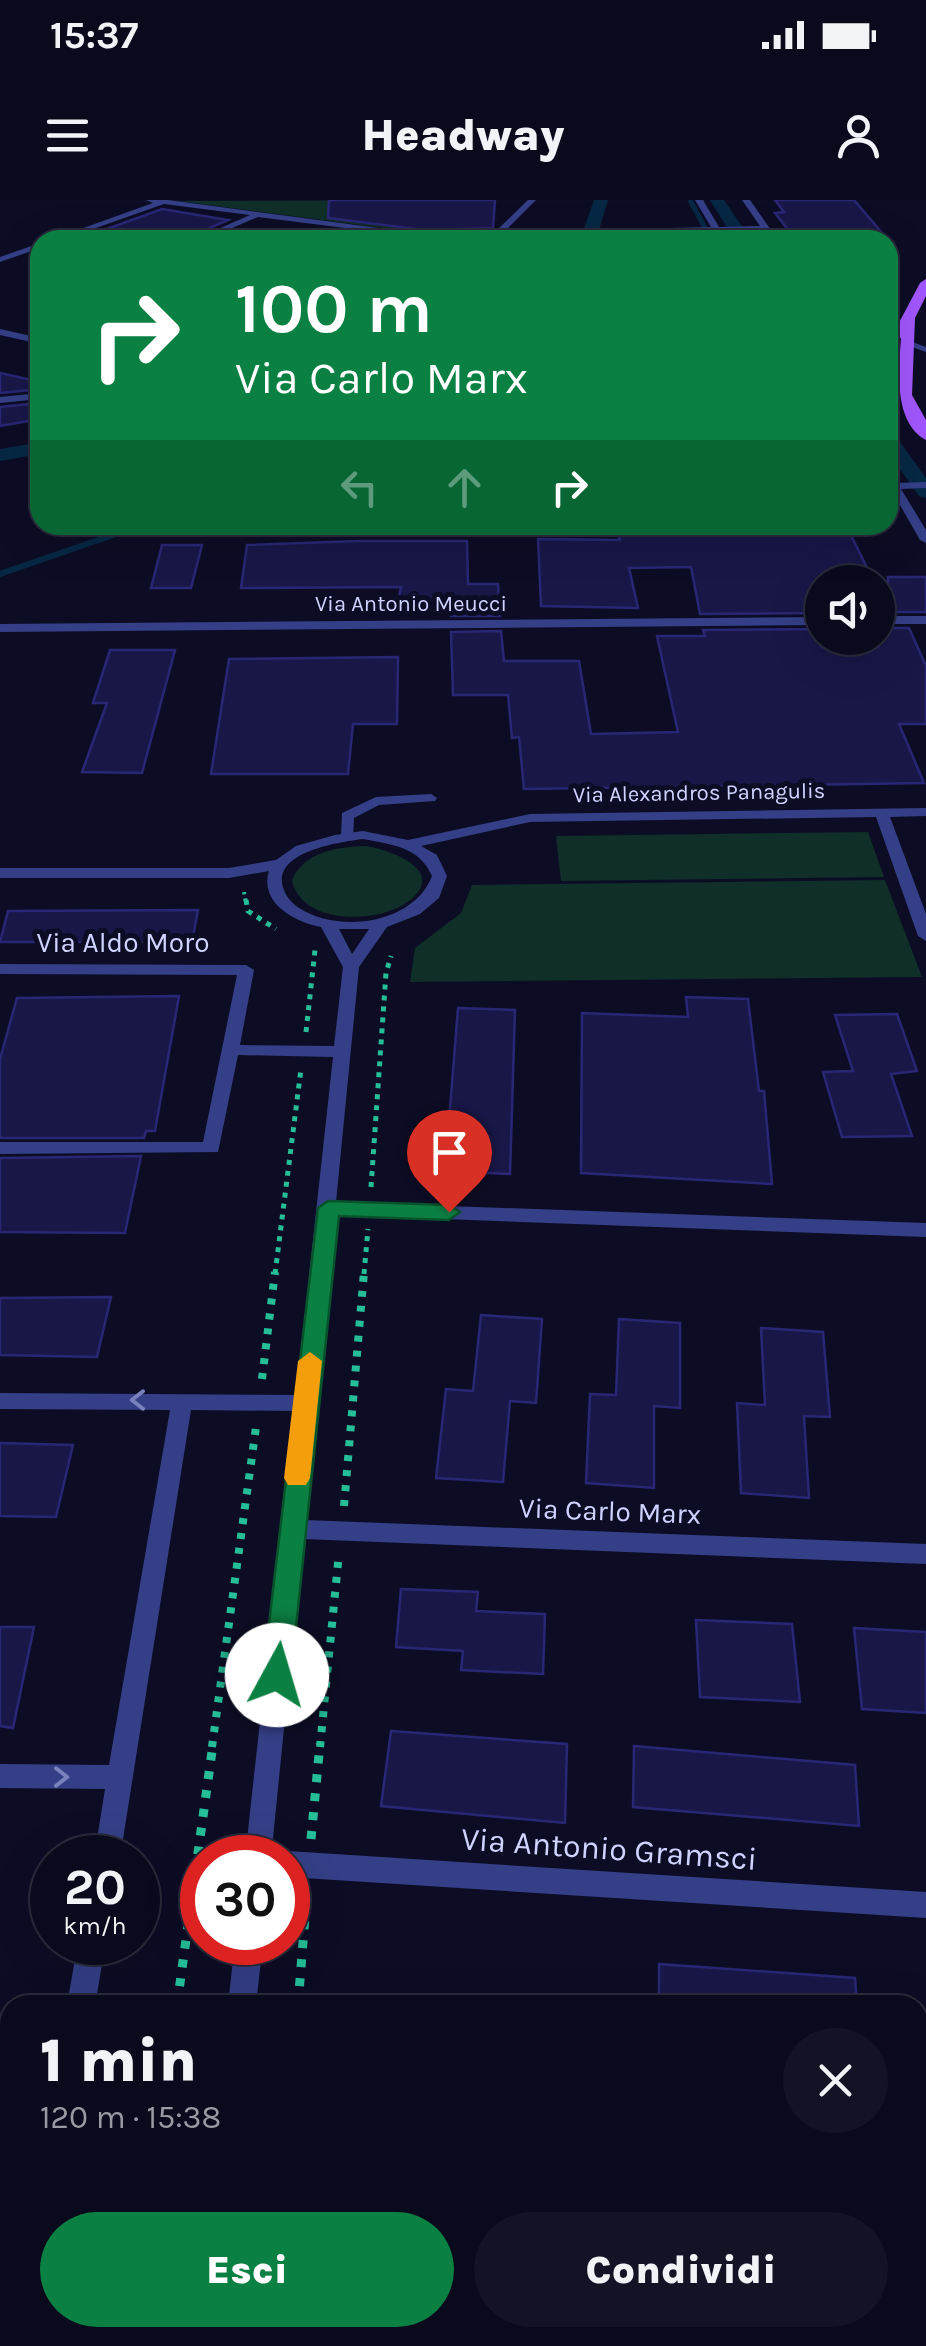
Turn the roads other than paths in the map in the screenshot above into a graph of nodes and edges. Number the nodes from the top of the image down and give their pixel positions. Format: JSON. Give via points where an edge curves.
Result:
{"nodes":[{"id":1,"x":132,"y":200,"type":"edge"},
{"id":2,"x":532,"y":200,"type":"edge"},
{"id":3,"x":699,"y":200,"type":"edge"},
{"id":4,"x":746,"y":200,"type":"edge"},
{"id":5,"x":164,"y":201,"type":"edge"},
{"id":6,"x":150,"y":202,"type":"edge"},
{"id":7,"x":256,"y":216,"type":"junction"},
{"id":8,"x":766,"y":228,"type":"joint"},
{"id":9,"x":366,"y":229,"type":"joint"},
{"id":10,"x":722,"y":229,"type":"junction"},
{"id":11,"x":79,"y":230,"type":"edge"},
{"id":12,"x":222,"y":230,"type":"edge"},
{"id":13,"x":374,"y":230,"type":"edge"},
{"id":14,"x":501,"y":230,"type":"edge"},
{"id":15,"x":707,"y":230,"type":"edge"},
{"id":16,"x":30,"y":249,"type":"edge"},
{"id":17,"x":0,"y":260,"type":"edge"},
{"id":18,"x":926,"y":283,"type":"edge"},
{"id":19,"x":0,"y":332,"type":"edge"},
{"id":20,"x":30,"y":338,"type":"edge"},
{"id":21,"x":898,"y":339,"type":"edge"},
{"id":22,"x":926,"y":350,"type":"edge"},
{"id":23,"x":898,"y":367,"type":"edge"},
{"id":24,"x":904,"y":371,"type":"junction"},
{"id":25,"x":30,"y":397,"type":"edge"},
{"id":26,"x":0,"y":400,"type":"edge"},
{"id":27,"x":898,"y":421,"type":"dead end"},
{"id":28,"x":926,"y":433,"type":"edge"},
{"id":29,"x":926,"y":456,"type":"edge"},
{"id":30,"x":926,"y":485,"type":"edge"},
{"id":31,"x":898,"y":486,"type":"edge"},
{"id":32,"x":898,"y":493,"type":"edge"},
{"id":33,"x":926,"y":540,"type":"edge"},
{"id":34,"x":895,"y":620,"type":"edge"},
{"id":35,"x":926,"y":620,"type":"edge"},
{"id":36,"x":805,"y":621,"type":"edge"},
{"id":37,"x":0,"y":628,"type":"edge"},
{"id":38,"x":431,"y":798,"type":"dead end"},
{"id":39,"x":881,"y":812,"type":"junction"},
{"id":40,"x":926,"y":812,"type":"edge"},
{"id":41,"x":475,"y":833,"type":"junction"},
{"id":42,"x":348,"y":836,"type":"junction"},
{"id":43,"x":409,"y":844,"type":"junction"},
{"id":44,"x":281,"y":864,"type":"junction"},
{"id":45,"x":438,"y":866,"type":"junction"},
{"id":46,"x":0,"y":873,"type":"edge"},
{"id":47,"x":229,"y":874,"type":"junction"},
{"id":48,"x":276,"y":892,"type":"junction"},
{"id":49,"x":328,"y":924,"type":"junction"},
{"id":50,"x":382,"y":924,"type":"junction"},
{"id":51,"x":926,"y":936,"type":"edge"},
{"id":52,"x":351,"y":967,"type":"junction"},
{"id":53,"x":0,"y":970,"type":"edge"},
{"id":54,"x":232,"y":1050,"type":"junction"},
{"id":55,"x":343,"y":1052,"type":"junction"},
{"id":56,"x":0,"y":1148,"type":"edge"},
{"id":57,"x":328,"y":1208,"type":"junction"},
{"id":58,"x":926,"y":1230,"type":"edge"},
{"id":59,"x":182,"y":1400,"type":"junction"},
{"id":60,"x":0,"y":1401,"type":"edge"},
{"id":61,"x":305,"y":1403,"type":"junction"},
{"id":62,"x":292,"y":1528,"type":"junction"},
{"id":63,"x":926,"y":1554,"type":"edge"},
{"id":64,"x":0,"y":1776,"type":"edge"},
{"id":65,"x":121,"y":1777,"type":"junction"},
{"id":66,"x":111,"y":1835,"type":"edge"},
{"id":67,"x":260,"y":1835,"type":"edge"},
{"id":68,"x":310,"y":1865,"type":"edge"},
{"id":69,"x":926,"y":1905,"type":"edge"},
{"id":70,"x":88,"y":1965,"type":"edge"},
{"id":71,"x":246,"y":1965,"type":"edge"},
{"id":72,"x":84,"y":1995,"type":"edge"},
{"id":73,"x":243,"y":1995,"type":"edge"}],
"edges":[{"from":1,"to":6,"type":"street"},
{"from":2,"to":14,"type":"street"},
{"from":3,"to":10,"type":"street"},
{"from":4,"to":8,"type":"street"},
{"from":5,"to":6,"type":"street"},
{"from":5,"to":7,"type":"street"},
{"from":6,"to":11,"type":"street"},
{"from":7,"to":9,"type":"street"},
{"from":7,"to":12,"type":"street"},
{"from":8,"to":10,"type":"street"},
{"from":9,"to":13,"type":"street"},
{"from":10,"to":15,"type":"street"},
{"from":16,"to":17,"type":"street"},
{"from":18,"to":21,"type":"main road"},
{"from":19,"to":20,"type":"street"},
{"from":21,"to":22,"type":"lane"},
{"from":21,"to":24,"type":"main road"},
{"from":23,"to":24,"type":"street"},
{"from":24,"to":28,"type":"main road","via":[[904,395]]},
{"from":25,"to":26,"type":"street"},
{"from":27,"to":29,"type":"main road"},
{"from":30,"to":31,"type":"street"},
{"from":32,"to":33,"type":"street"},
{"from":34,"to":35,"type":"street"},
{"from":36,"to":37,"type":"street","name":"Via Antonio Meucci"},
{"from":38,"to":42,"type":"lane","via":[[376,800],[347,816]]},
{"from":39,"to":40,"type":"street","name":"Via Alexandros Panagulis"},
{"from":39,"to":41,"type":"street","name":"Via Alexandros Panagulis","via":[[530,818]]},
{"from":39,"to":51,"type":"street"},
{"from":41,"to":43,"type":"street","name":"Via Alexandros Panagulis"},
{"from":41,"to":45,"type":"street","name":"Via Alexandros Panagulis"},
{"from":42,"to":43,"type":"street"},
{"from":42,"to":44,"type":"street","via":[[314,843]]},
{"from":43,"to":45,"type":"street"},
{"from":44,"to":47,"type":"street"},
{"from":44,"to":48,"type":"street"},
{"from":45,"to":50,"type":"street","via":[[437,894],[424,907]]},
{"from":46,"to":47,"type":"street"},
{"from":47,"to":48,"type":"street"},
{"from":48,"to":49,"type":"street","via":[[286,906]]},
{"from":49,"to":50,"type":"street"},
{"from":49,"to":52,"type":"street"},
{"from":50,"to":52,"type":"street"},
{"from":52,"to":55,"type":"street"},
{"from":53,"to":54,"type":"street","name":"Via Aldo Moro","via":[[246,970]]},
{"from":54,"to":55,"type":"street"},
{"from":54,"to":56,"type":"street","via":[[211,1148]]},
{"from":55,"to":57,"type":"street"},
{"from":57,"to":58,"type":"street"},
{"from":57,"to":61,"type":"street"},
{"from":59,"to":60,"type":"street","one_way":true},
{"from":59,"to":61,"type":"street"},
{"from":59,"to":65,"type":"street"},
{"from":61,"to":62,"type":"street"},
{"from":62,"to":63,"type":"street","name":"Via Carlo Marx"},
{"from":62,"to":67,"type":"street"},
{"from":64,"to":65,"type":"street","one_way":true},
{"from":65,"to":66,"type":"street"},
{"from":68,"to":69,"type":"street","name":"Via Antonio Gramsci"},
{"from":70,"to":72,"type":"street"},
{"from":71,"to":73,"type":"street"}]}
